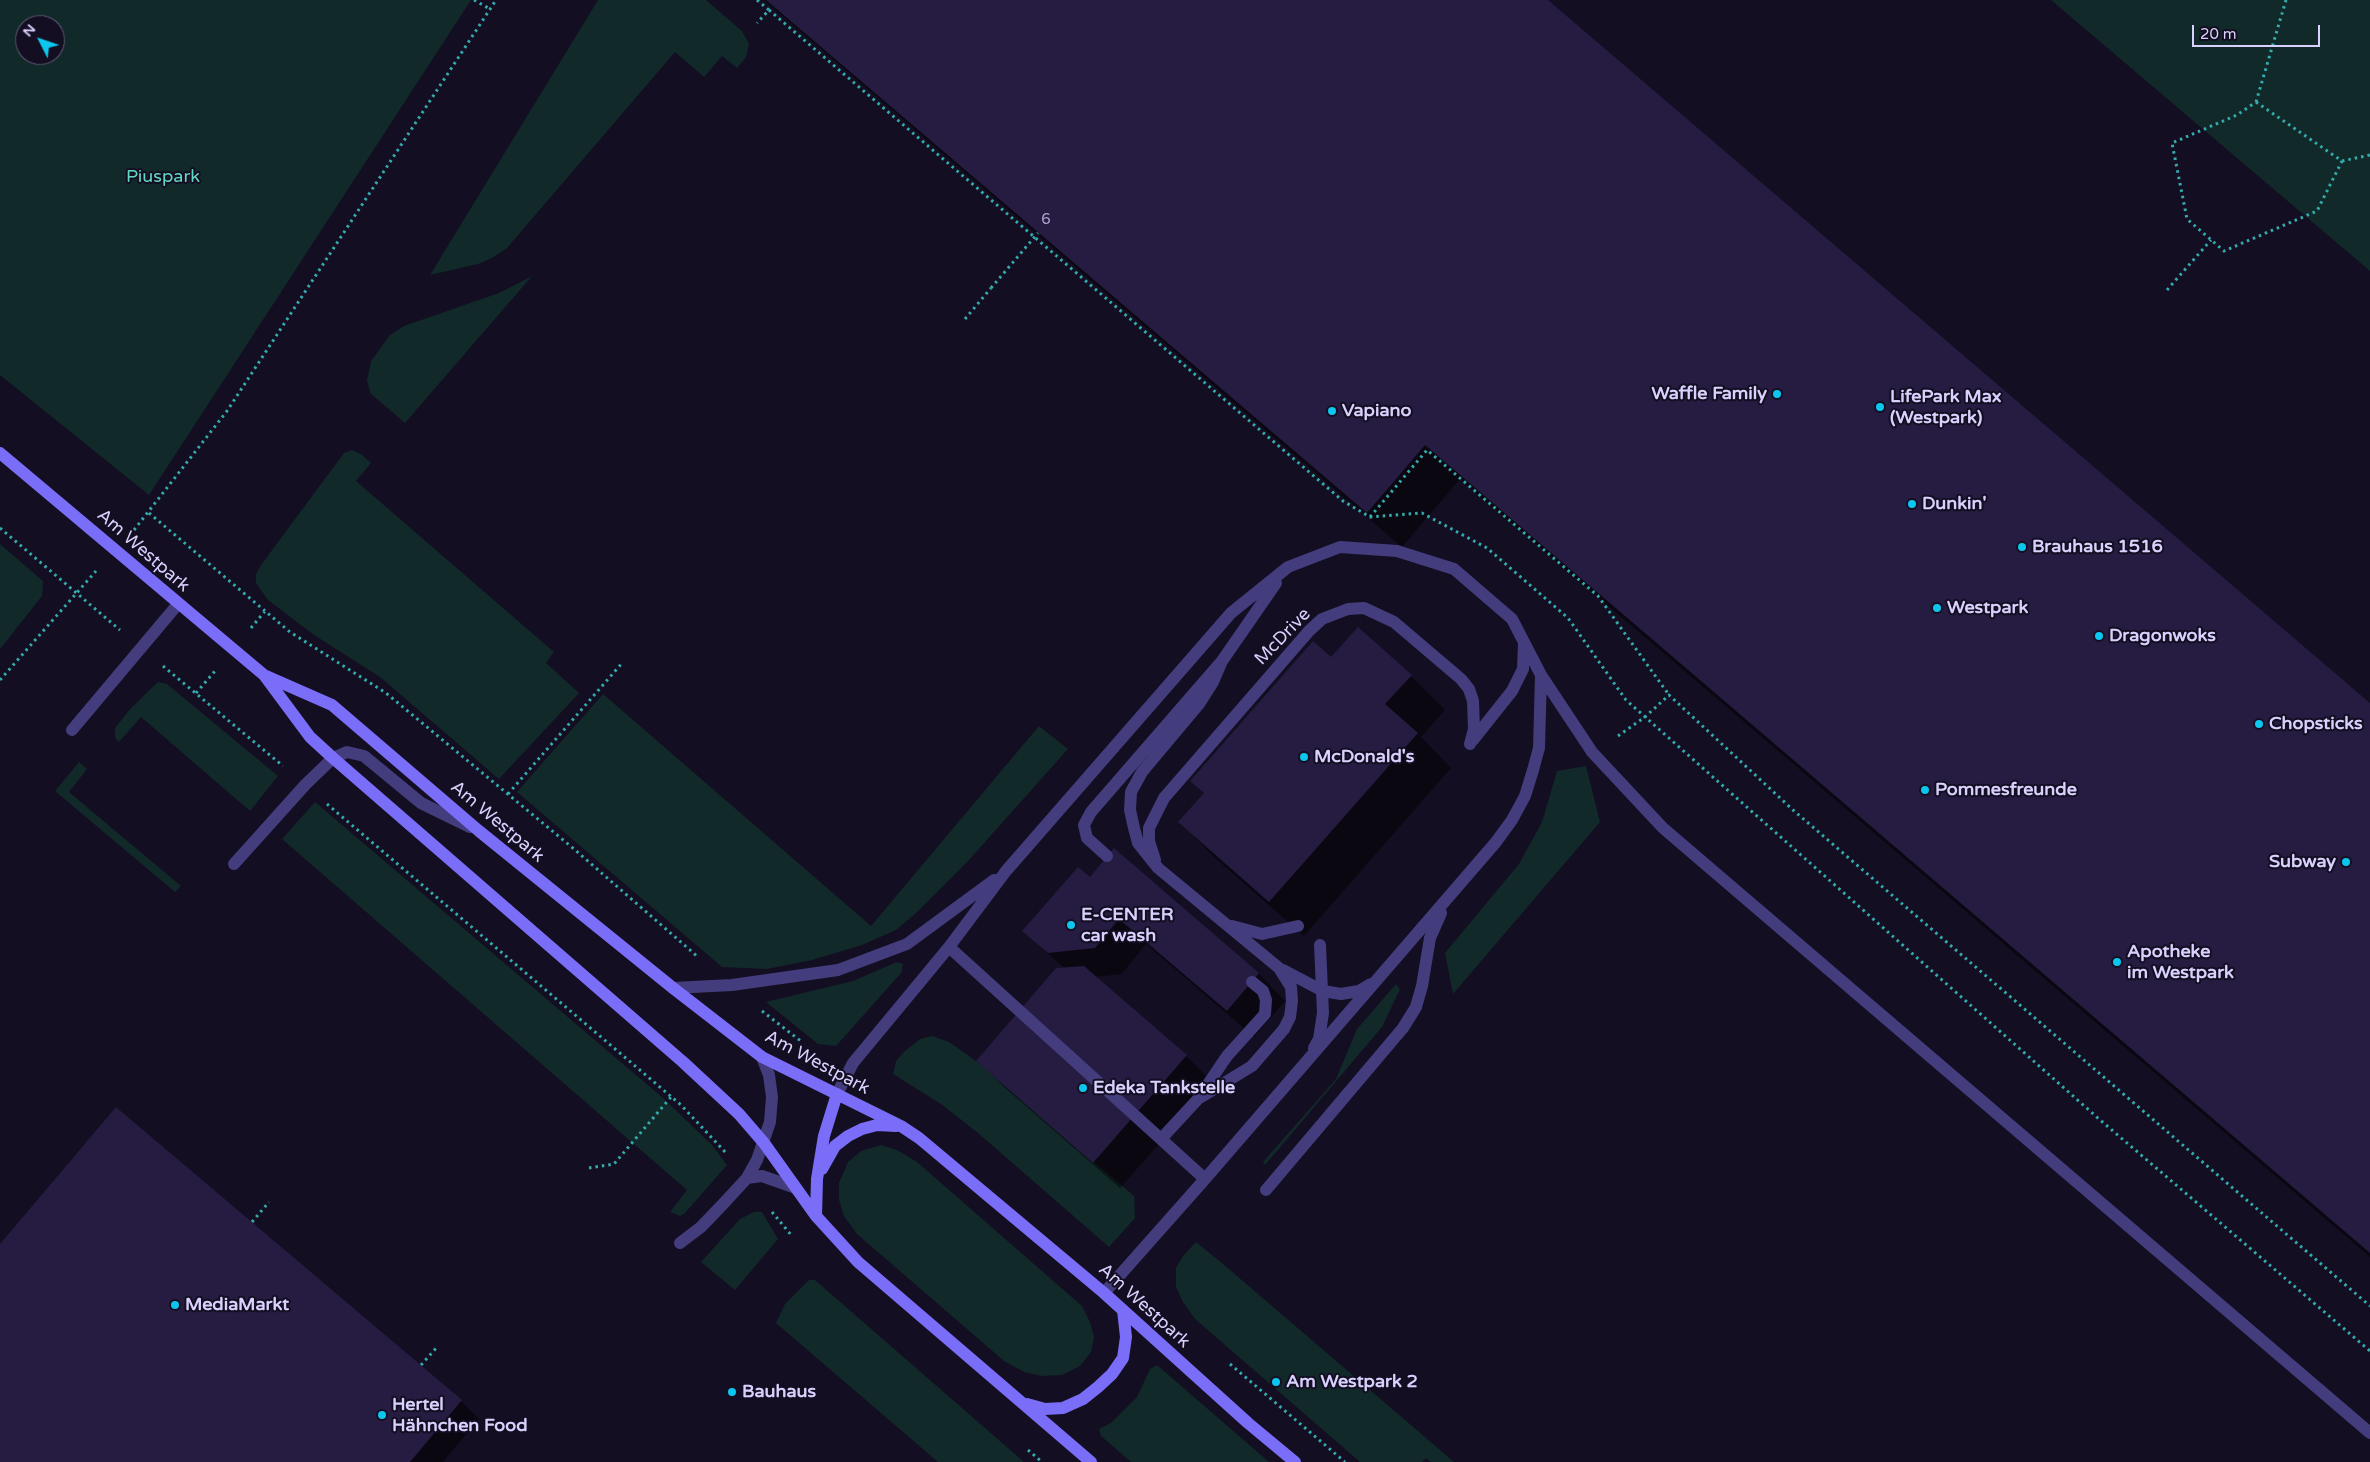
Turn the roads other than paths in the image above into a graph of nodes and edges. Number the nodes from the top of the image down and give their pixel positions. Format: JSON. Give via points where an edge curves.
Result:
{"nodes":[{"id":1,"x":0,"y":453,"type":"edge"},
{"id":2,"x":1288,"y":567,"type":"junction"},
{"id":3,"x":178,"y":604,"type":"junction"},
{"id":4,"x":1524,"y":641,"type":"junction"},
{"id":5,"x":1222,"y":661,"type":"junction"},
{"id":6,"x":264,"y":675,"type":"junction"},
{"id":7,"x":1541,"y":675,"type":"junction"},
{"id":8,"x":72,"y":730,"type":"dead end"},
{"id":9,"x":333,"y":758,"type":"junction"},
{"id":10,"x":479,"y":831,"type":"junction"},
{"id":11,"x":1107,"y":856,"type":"dead end"},
{"id":12,"x":234,"y":864,"type":"dead end"},
{"id":13,"x":1158,"y":868,"type":"junction"},
{"id":14,"x":1006,"y":871,"type":"junction"},
{"id":15,"x":1450,"y":895,"type":"junction"},
{"id":16,"x":1220,"y":921,"type":"junction"},
{"id":17,"x":1298,"y":926,"type":"dead end"},
{"id":18,"x":1320,"y":945,"type":"dead end"},
{"id":19,"x":949,"y":947,"type":"junction"},
{"id":20,"x":1279,"y":968,"type":"junction"},
{"id":21,"x":1376,"y":981,"type":"junction"},
{"id":22,"x":1252,"y":982,"type":"dead end"},
{"id":23,"x":673,"y":988,"type":"junction"},
{"id":24,"x":1323,"y":991,"type":"junction"},
{"id":25,"x":762,"y":1057,"type":"junction"},
{"id":26,"x":1310,"y":1057,"type":"junction"},
{"id":27,"x":837,"y":1094,"type":"junction"},
{"id":28,"x":1198,"y":1099,"type":"junction"},
{"id":29,"x":901,"y":1126,"type":"junction"},
{"id":30,"x":1161,"y":1139,"type":"junction"},
{"id":31,"x":764,"y":1143,"type":"junction"},
{"id":32,"x":747,"y":1178,"type":"junction"},
{"id":33,"x":817,"y":1179,"type":"junction"},
{"id":34,"x":1205,"y":1179,"type":"junction"},
{"id":35,"x":796,"y":1188,"type":"junction"},
{"id":36,"x":1266,"y":1190,"type":"dead end"},
{"id":37,"x":816,"y":1216,"type":"junction"},
{"id":38,"x":680,"y":1243,"type":"dead end"},
{"id":39,"x":1104,"y":1293,"type":"junction"},
{"id":40,"x":1123,"y":1310,"type":"junction"},
{"id":41,"x":1022,"y":1402,"type":"junction"},
{"id":42,"x":2370,"y":1433,"type":"edge"},
{"id":43,"x":1091,"y":1462,"type":"edge"},
{"id":44,"x":1295,"y":1462,"type":"edge"}],
"edges":[{"from":1,"to":3,"type":"main road","name":"Am Westpark"},
{"from":2,"to":4,"type":"lane","via":[[1340,547],[1397,551],[1454,569],[1512,619]]},
{"from":2,"to":5,"type":"lane"},
{"from":2,"to":14,"type":"lane","via":[[1231,613]]},
{"from":3,"to":6,"type":"main road","name":"Am Westpark"},
{"from":3,"to":8,"type":"lane"},
{"from":4,"to":7,"type":"lane"},
{"from":4,"to":13,"type":"lane","name":"McDrive","via":[[1523,669],[1512,691],[1470,744],[1474,715],[1469,689],[1394,622],[1364,608],[1348,609],[1322,619],[1164,798],[1149,828],[1149,841]]},
{"from":5,"to":11,"type":"lane","via":[[1091,812],[1084,824],[1087,838]]},
{"from":5,"to":13,"type":"lane","via":[[1206,693],[1142,772],[1131,792],[1130,810],[1138,844]]},
{"from":6,"to":9,"type":"main road","name":"Am Westpark","via":[[310,737]]},
{"from":6,"to":10,"type":"main road","name":"Am Westpark","via":[[332,705]]},
{"from":7,"to":15,"type":"lane","via":[[1539,748],[1524,796],[1496,842]]},
{"from":7,"to":42,"type":"lane","via":[[1592,752],[1663,828]]},
{"from":9,"to":10,"type":"lane","via":[[347,752],[364,756],[421,802]]},
{"from":9,"to":12,"type":"lane"},
{"from":9,"to":31,"type":"main road","name":"Am Westpark","via":[[684,1062],[739,1114]]},
{"from":10,"to":23,"type":"main road","name":"Am Westpark"},
{"from":13,"to":16,"type":"lane"},
{"from":14,"to":19,"type":"lane"},
{"from":14,"to":23,"type":"lane","via":[[906,944],[838,970],[732,985]]},
{"from":15,"to":21,"type":"lane"},
{"from":15,"to":36,"type":"lane","via":[[1430,938],[1416,1007]]},
{"from":16,"to":17,"type":"lane","via":[[1262,934]]},
{"from":16,"to":20,"type":"lane"},
{"from":18,"to":24,"type":"lane"},
{"from":19,"to":27,"type":"lane","via":[[853,1063]]},
{"from":19,"to":30,"type":"lane"},
{"from":20,"to":24,"type":"lane"},
{"from":20,"to":28,"type":"lane","via":[[1291,987],[1290,1016],[1284,1029],[1252,1066]]},
{"from":21,"to":24,"type":"lane","via":[[1359,991],[1341,994]]},
{"from":21,"to":26,"type":"lane"},
{"from":22,"to":28,"type":"lane","via":[[1263,991],[1265,1014],[1228,1056]]},
{"from":23,"to":25,"type":"main road","name":"Am Westpark"},
{"from":24,"to":26,"type":"lane","via":[[1319,1038]]},
{"from":25,"to":27,"type":"main road","name":"Am Westpark"},
{"from":25,"to":31,"type":"lane","via":[[772,1097]]},
{"from":26,"to":34,"type":"lane"},
{"from":27,"to":29,"type":"main road","name":"Am Westpark"},
{"from":27,"to":33,"type":"main road","via":[[824,1136]]},
{"from":28,"to":30,"type":"lane"},
{"from":29,"to":33,"type":"main road","via":[[877,1126],[848,1136],[835,1146]]},
{"from":29,"to":39,"type":"main road","name":"Am Westpark","via":[[937,1152]]},
{"from":30,"to":34,"type":"lane"},
{"from":31,"to":32,"type":"lane"},
{"from":31,"to":35,"type":"main road","name":"Am Westpark"},
{"from":32,"to":35,"type":"lane","via":[[762,1176]]},
{"from":32,"to":38,"type":"lane","via":[[701,1227]]},
{"from":33,"to":37,"type":"main road"},
{"from":34,"to":39,"type":"lane"},
{"from":35,"to":37,"type":"main road","name":"Am Westpark"},
{"from":37,"to":41,"type":"main road","name":"Am Westpark","via":[[890,1292]]},
{"from":39,"to":40,"type":"main road","name":"Am Westpark"},
{"from":40,"to":41,"type":"main road","via":[[1126,1337],[1123,1358],[1098,1387],[1084,1399],[1063,1408],[1045,1409]]},
{"from":40,"to":44,"type":"main road","name":"Am Westpark"},
{"from":41,"to":43,"type":"main road","name":"Am Westpark"}]}
